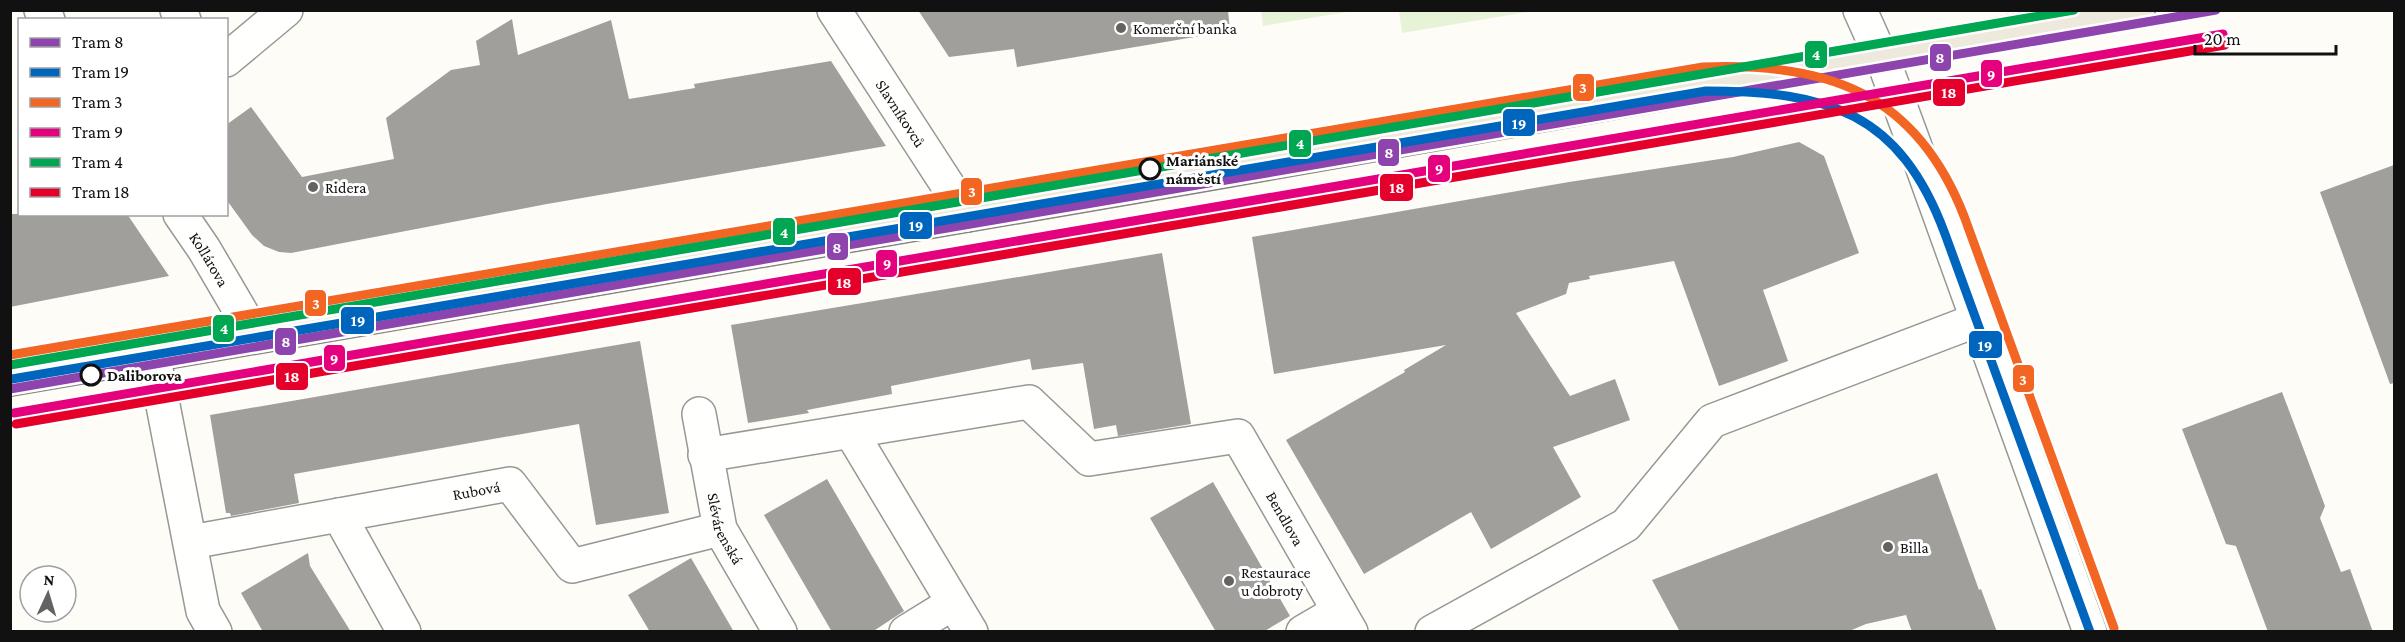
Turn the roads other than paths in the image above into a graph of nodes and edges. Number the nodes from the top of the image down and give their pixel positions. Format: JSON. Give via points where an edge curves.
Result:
{"nodes":[{"id":1,"x":286,"y":10,"type":"edge"},
{"id":2,"x":834,"y":10,"type":"edge"},
{"id":3,"x":1860,"y":10,"type":"edge"},
{"id":4,"x":2138,"y":10,"type":"edge"},
{"id":5,"x":1881,"y":56,"type":"junction"},
{"id":6,"x":228,"y":58,"type":"edge"},
{"id":7,"x":967,"y":215,"type":"junction"},
{"id":8,"x":181,"y":216,"type":"edge"},
{"id":9,"x":1977,"y":320,"type":"junction"},
{"id":10,"x":255,"y":336,"type":"junction"},
{"id":11,"x":153,"y":354,"type":"junction"},
{"id":12,"x":10,"y":379,"type":"edge"},
{"id":13,"x":699,"y":414,"type":"dead end"},
{"id":14,"x":851,"y":432,"type":"junction"},
{"id":15,"x":705,"y":455,"type":"junction"},
{"id":16,"x":339,"y":515,"type":"junction"},
{"id":17,"x":720,"y":529,"type":"junction"},
{"id":18,"x":191,"y":542,"type":"junction"},
{"id":19,"x":953,"y":603,"type":"junction"},
{"id":20,"x":1345,"y":621,"type":"edge"},
{"id":21,"x":215,"y":632,"type":"edge"},
{"id":22,"x":404,"y":632,"type":"edge"},
{"id":23,"x":780,"y":632,"type":"edge"},
{"id":24,"x":906,"y":632,"type":"edge"},
{"id":25,"x":971,"y":632,"type":"edge"},
{"id":26,"x":1303,"y":632,"type":"edge"},
{"id":27,"x":1432,"y":632,"type":"edge"},
{"id":28,"x":2090,"y":632,"type":"edge"}],
"edges":[{"from":1,"to":6,"type":"street"},
{"from":2,"to":7,"type":"street","name":"Slavníkovců"},
{"from":3,"to":5,"type":"street"},
{"from":4,"to":5,"type":"main road"},
{"from":5,"to":7,"type":"main road"},
{"from":5,"to":9,"type":"street"},
{"from":7,"to":10,"type":"main road"},
{"from":8,"to":10,"type":"street","name":"Kollárova"},
{"from":9,"to":27,"type":"street","via":[[1712,421],[1626,525]]},
{"from":9,"to":28,"type":"street"},
{"from":10,"to":11,"type":"main road"},
{"from":11,"to":12,"type":"main road"},
{"from":11,"to":18,"type":"street"},
{"from":13,"to":15,"type":"street","name":"Slévárenská"},
{"from":14,"to":15,"type":"street"},
{"from":14,"to":19,"type":"street"},
{"from":14,"to":20,"type":"street","name":"Bendlova","via":[[1029,402],[1089,459],[1238,436]]},
{"from":15,"to":17,"type":"street","name":"Slévárenská"},
{"from":16,"to":17,"type":"street","name":"Rubová","via":[[510,484],[572,566]]},
{"from":16,"to":18,"type":"street","name":"Rubová"},
{"from":16,"to":22,"type":"street"},
{"from":17,"to":23,"type":"street","name":"Slévárenská"},
{"from":18,"to":21,"type":"street","via":[[203,611]]},
{"from":19,"to":24,"type":"street"},
{"from":19,"to":25,"type":"street"},
{"from":20,"to":26,"type":"street"}]}
